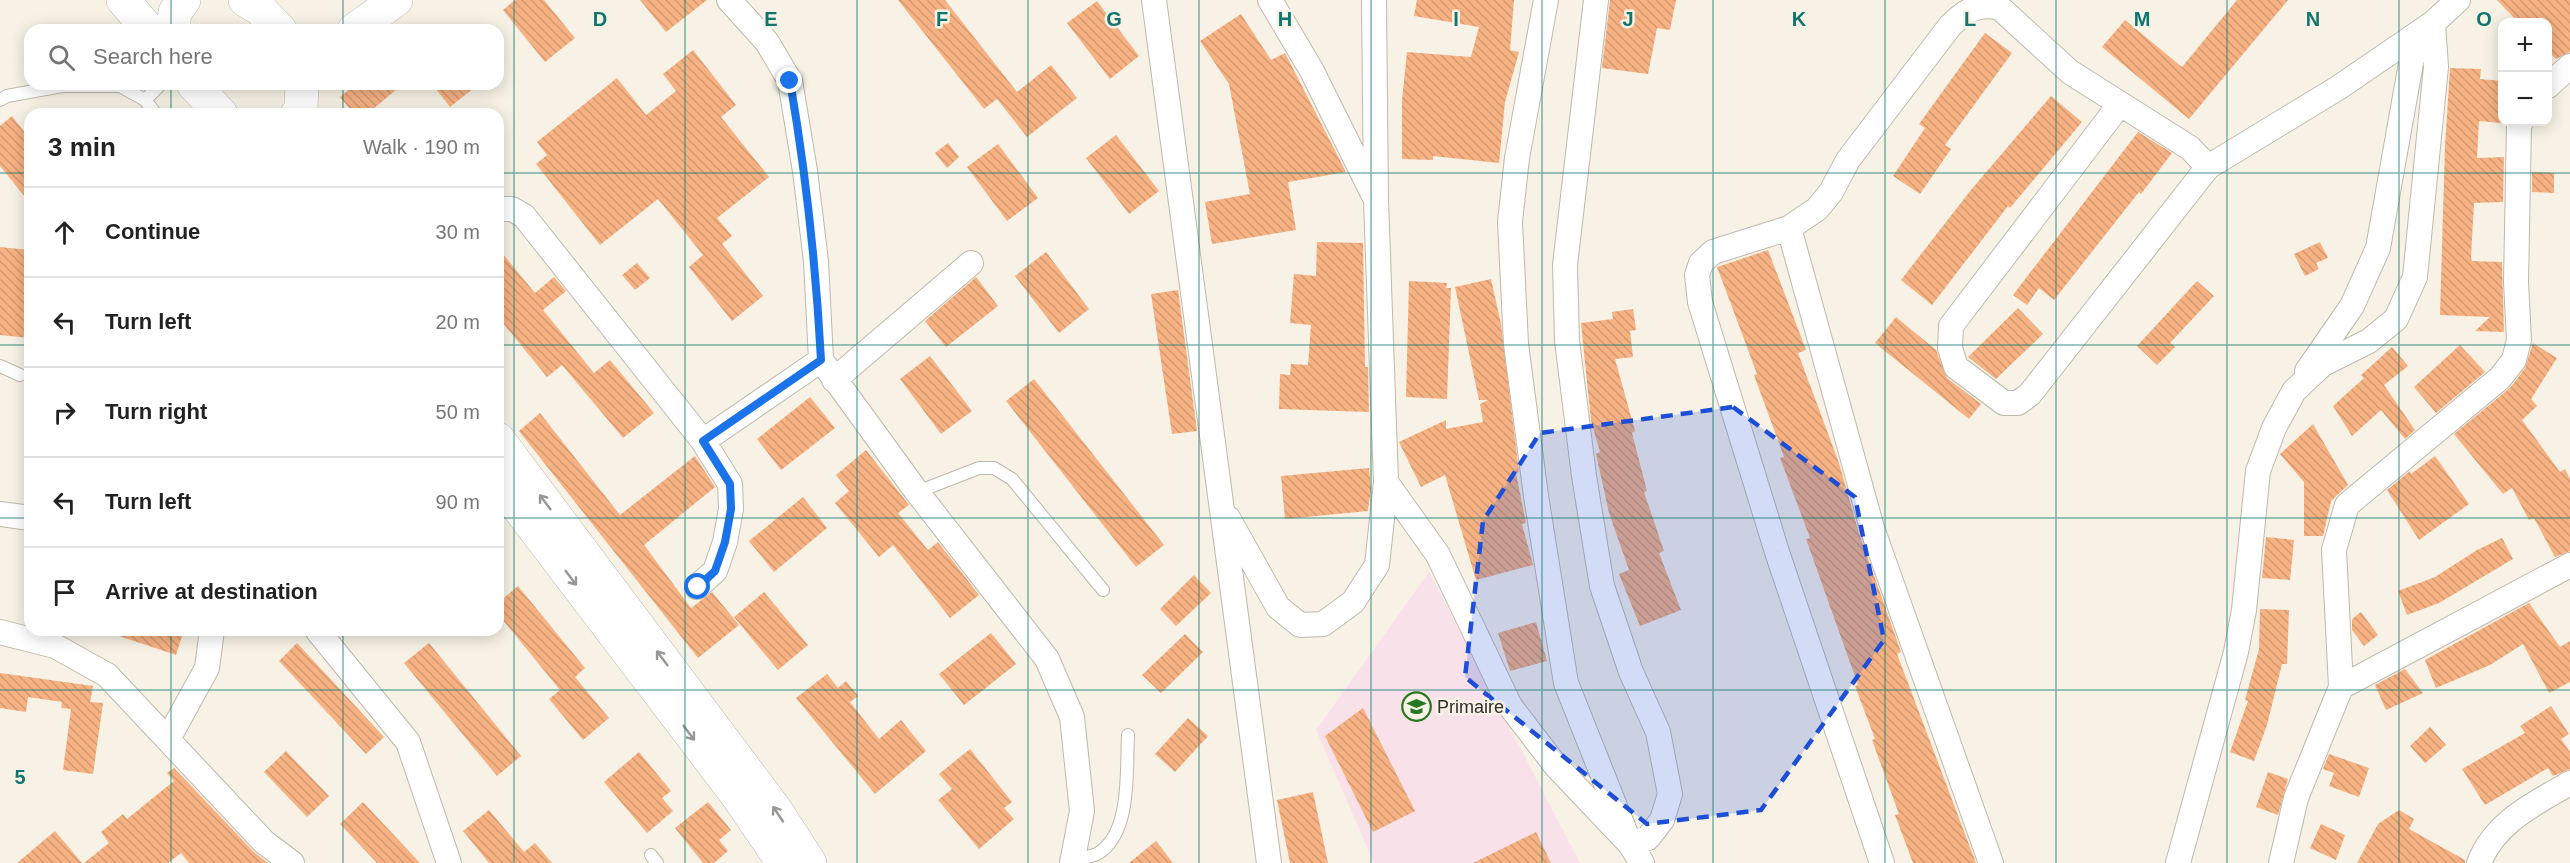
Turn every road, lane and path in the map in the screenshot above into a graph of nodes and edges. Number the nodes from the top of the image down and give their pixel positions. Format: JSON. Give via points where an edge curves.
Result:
{"nodes":[{"id":1,"x":123,"y":0,"type":"edge"},
{"id":2,"x":184,"y":0,"type":"edge"},
{"id":3,"x":245,"y":0,"type":"edge"},
{"id":4,"x":396,"y":0,"type":"edge"},
{"id":5,"x":729,"y":0,"type":"edge"},
{"id":6,"x":1154,"y":0,"type":"edge"},
{"id":7,"x":1270,"y":0,"type":"edge"},
{"id":8,"x":1374,"y":0,"type":"edge"},
{"id":9,"x":1546,"y":0,"type":"edge"},
{"id":10,"x":1596,"y":0,"type":"edge"},
{"id":11,"x":2458,"y":0,"type":"edge"},
{"id":12,"x":144,"y":24,"type":"edge"},
{"id":13,"x":174,"y":24,"type":"edge"},
{"id":14,"x":274,"y":24,"type":"edge"},
{"id":15,"x":362,"y":24,"type":"edge"},
{"id":16,"x":2425,"y":29,"type":"junction"},
{"id":17,"x":2570,"y":66,"type":"edge"},
{"id":18,"x":2552,"y":82,"type":"edge"},
{"id":19,"x":40,"y":90,"type":"edge"},
{"id":20,"x":127,"y":90,"type":"edge"},
{"id":21,"x":154,"y":90,"type":"edge"},
{"id":22,"x":198,"y":90,"type":"edge"},
{"id":23,"x":0,"y":100,"type":"edge"},
{"id":24,"x":145,"y":100,"type":"junction"},
{"id":25,"x":2120,"y":104,"type":"junction"},
{"id":26,"x":151,"y":108,"type":"edge"},
{"id":27,"x":214,"y":108,"type":"edge"},
{"id":28,"x":2519,"y":126,"type":"edge"},
{"id":29,"x":2208,"y":166,"type":"junction"},
{"id":30,"x":1376,"y":200,"type":"junction"},
{"id":31,"x":504,"y":209,"type":"edge"},
{"id":32,"x":1789,"y":228,"type":"junction"},
{"id":33,"x":970,"y":263,"type":"dead end"},
{"id":34,"x":821,"y":360,"type":"junction"},
{"id":35,"x":0,"y":366,"type":"edge"},
{"id":36,"x":20,"y":375,"type":"dead end"},
{"id":37,"x":834,"y":380,"type":"junction"},
{"id":38,"x":2294,"y":391,"type":"junction"},
{"id":39,"x":703,"y":441,"type":"junction"},
{"id":40,"x":504,"y":447,"type":"edge"},
{"id":41,"x":1386,"y":482,"type":"junction"},
{"id":42,"x":504,"y":489,"type":"edge"},
{"id":43,"x":917,"y":492,"type":"junction"},
{"id":44,"x":1221,"y":503,"type":"junction"},
{"id":45,"x":0,"y":514,"type":"edge"},
{"id":46,"x":24,"y":517,"type":"edge"},
{"id":47,"x":2570,"y":565,"type":"edge"},
{"id":48,"x":698,"y":587,"type":"dead end"},
{"id":49,"x":1104,"y":590,"type":"dead end"},
{"id":50,"x":0,"y":632,"type":"edge"},
{"id":51,"x":211,"y":636,"type":"edge"},
{"id":52,"x":322,"y":636,"type":"edge"},
{"id":53,"x":2341,"y":687,"type":"junction"},
{"id":54,"x":1128,"y":735,"type":"dead end"},
{"id":55,"x":168,"y":739,"type":"junction"},
{"id":56,"x":2570,"y":783,"type":"edge"},
{"id":57,"x":1636,"y":854,"type":"edge"},
{"id":58,"x":1074,"y":862,"type":"edge"},
{"id":59,"x":292,"y":863,"type":"edge"},
{"id":60,"x":449,"y":863,"type":"edge"},
{"id":61,"x":783,"y":863,"type":"edge"},
{"id":62,"x":810,"y":863,"type":"edge"},
{"id":63,"x":1269,"y":863,"type":"edge"},
{"id":64,"x":1882,"y":863,"type":"edge"},
{"id":65,"x":1991,"y":863,"type":"edge"},
{"id":66,"x":2178,"y":863,"type":"edge"},
{"id":67,"x":2281,"y":863,"type":"edge"},
{"id":68,"x":2479,"y":863,"type":"edge"}],
"edges":[{"from":1,"to":12,"type":"main road"},
{"from":2,"to":13,"type":"main road","via":[[175,12]]},
{"from":3,"to":14,"type":"main road"},
{"from":4,"to":15,"type":"main road"},
{"from":5,"to":34,"type":"street","via":[[767,42],[790,81],[816,261]]},
{"from":6,"to":44,"type":"street"},
{"from":7,"to":30,"type":"street","via":[[1312,71]]},
{"from":8,"to":30,"type":"street"},
{"from":9,"to":57,"type":"street","via":[[1517,158],[1510,222],[1516,344],[1566,683]]},
{"from":10,"to":57,"type":"street","via":[[1565,265],[1567,341],[1602,586],[1631,672],[1658,732],[1670,794],[1662,820]]},
{"from":11,"to":16,"type":"street"},
{"from":16,"to":29,"type":"street","via":[[2338,88]]},
{"from":16,"to":38,"type":"street","via":[[2378,248],[2352,306]]},
{"from":16,"to":38,"type":"street","via":[[2436,67],[2415,277],[2396,319],[2369,341],[2323,364]]},
{"from":17,"to":18,"type":"street"},
{"from":19,"to":23,"type":"lane"},
{"from":20,"to":24,"type":"lane"},
{"from":21,"to":24,"type":"lane"},
{"from":22,"to":27,"type":"main road"},
{"from":24,"to":26,"type":"lane"},
{"from":25,"to":29,"type":"street","via":[[2190,148]]},
{"from":25,"to":29,"type":"street","via":[[1951,326],[1950,348],[1956,366],[1988,393],[2004,403],[2019,403],[2030,394]]},
{"from":25,"to":32,"type":"street","via":[[2070,72],[2000,8],[1987,4],[1976,7],[1950,26],[1848,160],[1817,209]]},
{"from":28,"to":53,"type":"street","via":[[2519,340],[2514,360],[2500,378],[2347,506],[2334,550]]},
{"from":30,"to":41,"type":"street"},
{"from":31,"to":39,"type":"street","via":[[524,216]]},
{"from":32,"to":64,"type":"street","via":[[1713,252],[1701,263],[1697,275],[1700,302],[1777,552]]},
{"from":32,"to":65,"type":"street","via":[[1872,528]]},
{"from":33,"to":37,"type":"street"},
{"from":34,"to":37,"type":"street"},
{"from":34,"to":39,"type":"street"},
{"from":35,"to":36,"type":"lane"},
{"from":37,"to":43,"type":"street"},
{"from":38,"to":66,"type":"street","via":[[2274,428],[2258,471],[2236,652]]},
{"from":39,"to":48,"type":"street","via":[[730,484],[731,509],[715,571]]},
{"from":62,"to":40,"type":"main road","one_way":true,"via":[[775,809]]},
{"from":41,"to":44,"type":"street","via":[[1377,565],[1353,602],[1323,624],[1300,625],[1278,607]]},
{"from":41,"to":57,"type":"street","via":[[1438,555],[1510,706],[1556,766]]},
{"from":42,"to":61,"type":"main road","one_way":true,"via":[[739,798]]},
{"from":43,"to":49,"type":"lane","via":[[979,468],[994,468],[1012,479]]},
{"from":43,"to":58,"type":"street","via":[[1047,658],[1072,717],[1082,811]]},
{"from":44,"to":63,"type":"street"},
{"from":45,"to":46,"type":"street"},
{"from":47,"to":53,"type":"street"},
{"from":50,"to":55,"type":"street","via":[[55,646],[107,675]]},
{"from":51,"to":55,"type":"street","via":[[207,668]]},
{"from":52,"to":60,"type":"street","via":[[408,742]]},
{"from":53,"to":67,"type":"street","via":[[2296,798]]},
{"from":54,"to":58,"type":"lane","via":[[1124,811],[1111,842],[1096,854]]},
{"from":55,"to":59,"type":"street","via":[[264,842]]},
{"from":56,"to":68,"type":"street","via":[[2501,827]]}]}
